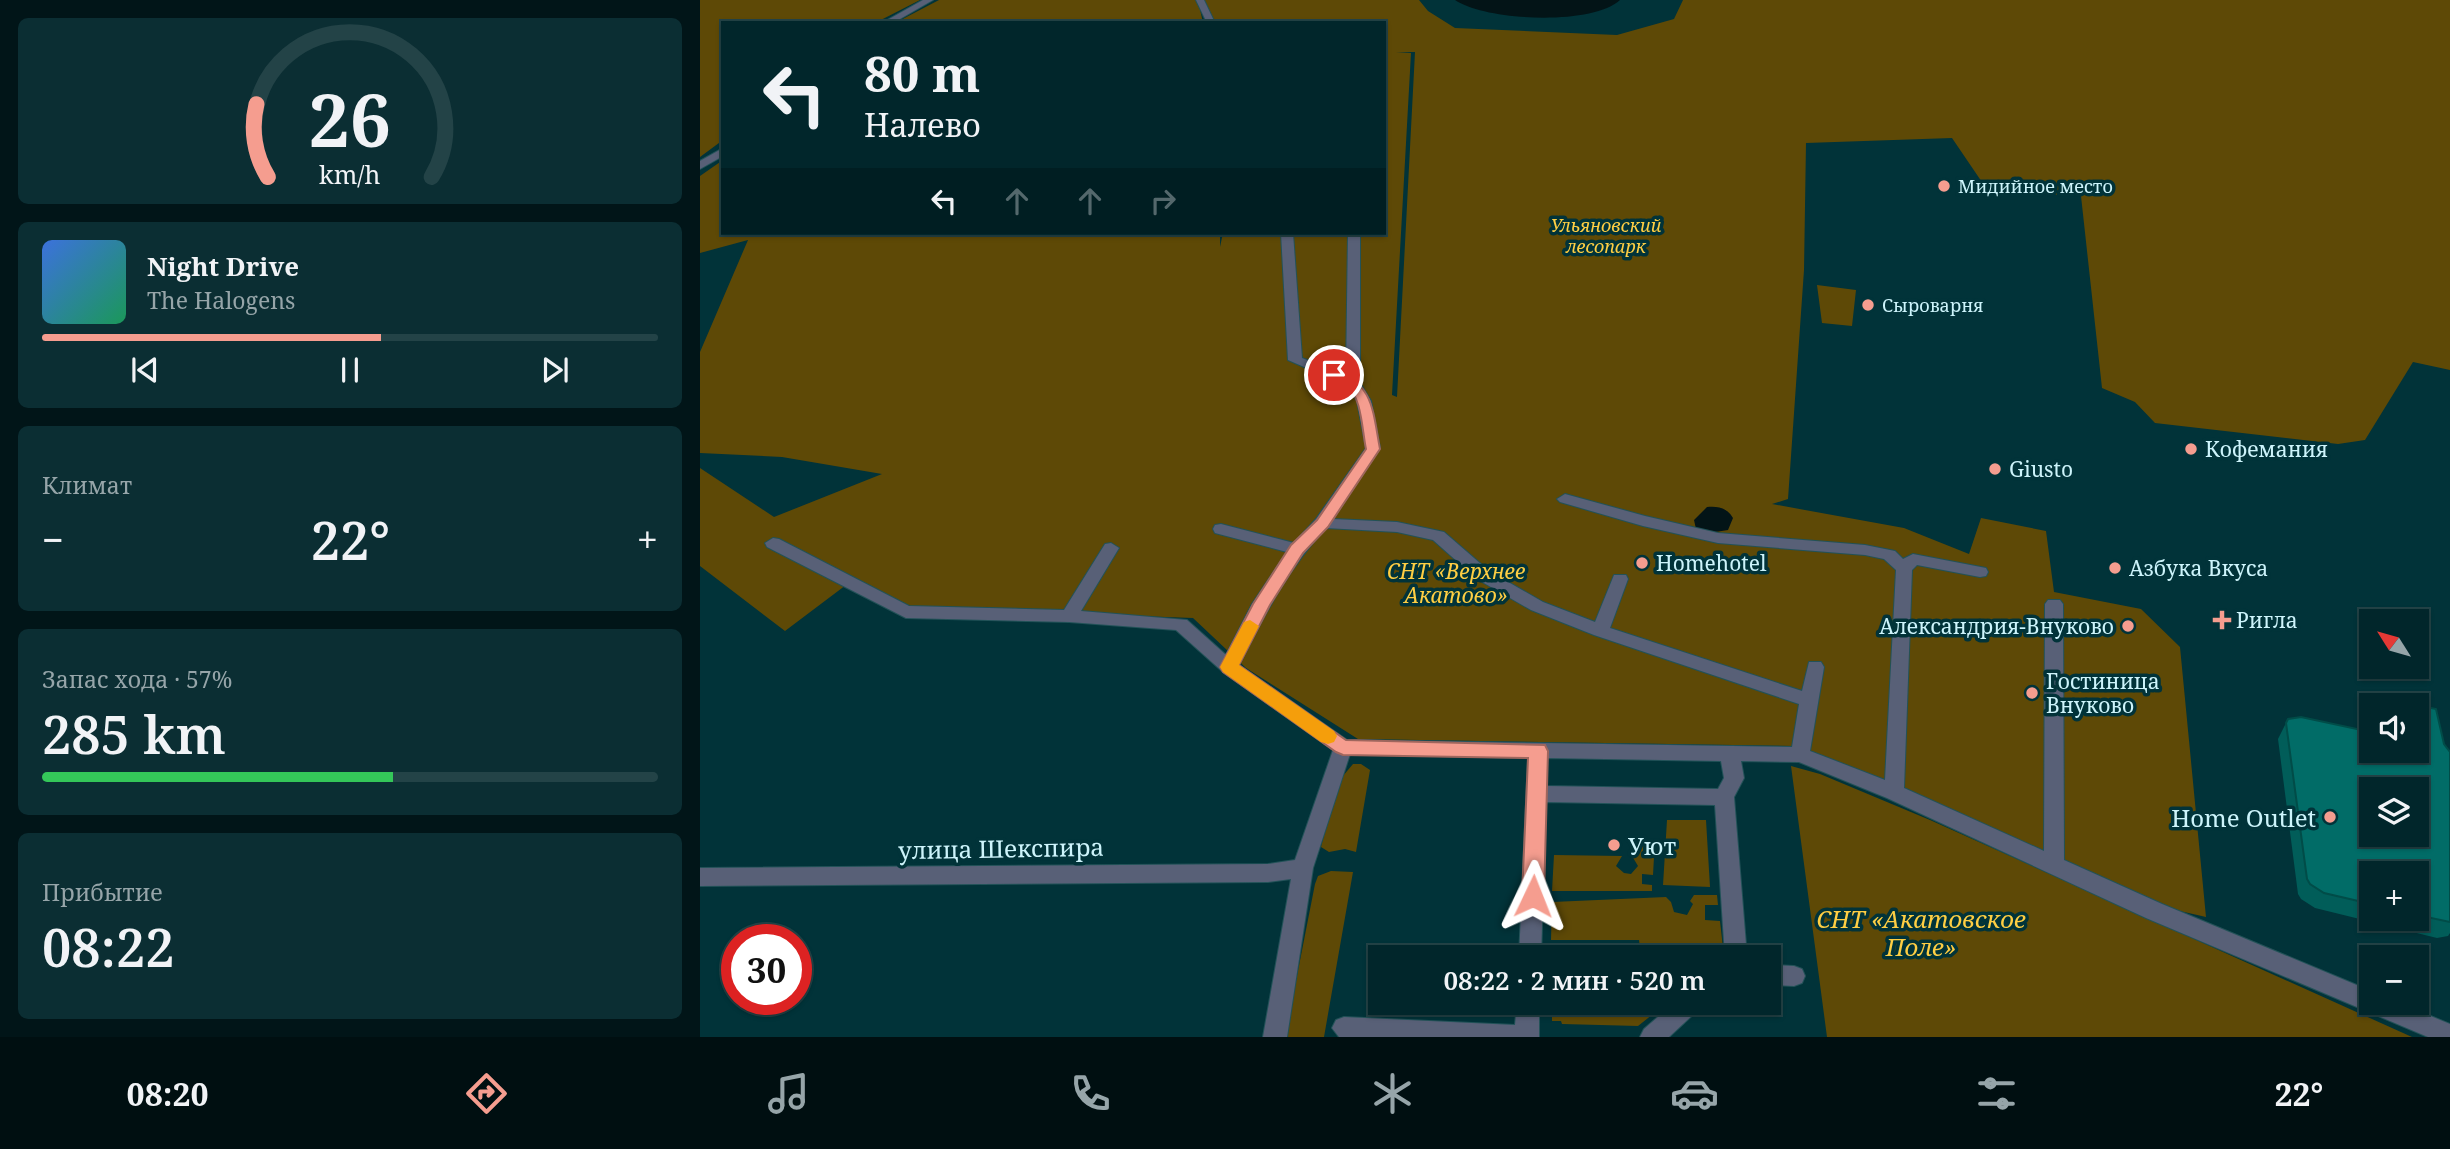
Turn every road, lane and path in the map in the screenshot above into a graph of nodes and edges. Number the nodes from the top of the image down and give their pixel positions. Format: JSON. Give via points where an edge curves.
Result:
{"nodes":[{"id":1,"x":929,"y":0,"type":"edge"},
{"id":2,"x":1200,"y":0,"type":"edge"},
{"id":3,"x":890,"y":21,"type":"edge"},
{"id":4,"x":1210,"y":21,"type":"edge"},
{"id":5,"x":721,"y":151,"type":"edge"},
{"id":6,"x":700,"y":166,"type":"edge"},
{"id":7,"x":1287,"y":235,"type":"edge"},
{"id":8,"x":1354,"y":235,"type":"edge"},
{"id":9,"x":1353,"y":383,"type":"junction"},
{"id":10,"x":1565,"y":499,"type":"dead end"},
{"id":11,"x":1322,"y":523,"type":"junction"},
{"id":12,"x":1221,"y":529,"type":"dead end"},
{"id":13,"x":773,"y":543,"type":"dead end"},
{"id":14,"x":1111,"y":548,"type":"dead end"},
{"id":15,"x":1297,"y":549,"type":"junction"},
{"id":16,"x":1903,"y":569,"type":"junction"},
{"id":17,"x":1980,"y":572,"type":"dead end"},
{"id":18,"x":1620,"y":579,"type":"dead end"},
{"id":19,"x":2054,"y":604,"type":"dead end"},
{"id":20,"x":1069,"y":616,"type":"junction"},
{"id":21,"x":1600,"y":631,"type":"junction"},
{"id":22,"x":1229,"y":667,"type":"junction"},
{"id":23,"x":1815,"y":667,"type":"dead end"},
{"id":24,"x":1809,"y":700,"type":"junction"},
{"id":25,"x":1343,"y":747,"type":"junction"},
{"id":26,"x":1538,"y":751,"type":"junction"},
{"id":27,"x":1730,"y":754,"type":"junction"},
{"id":28,"x":1800,"y":755,"type":"junction"},
{"id":29,"x":1894,"y":792,"type":"junction"},
{"id":30,"x":1537,"y":794,"type":"junction"},
{"id":31,"x":1724,"y":797,"type":"junction"},
{"id":32,"x":2054,"y":866,"type":"junction"},
{"id":33,"x":1303,"y":868,"type":"junction"},
{"id":34,"x":700,"y":877,"type":"edge"},
{"id":35,"x":1531,"y":945,"type":"edge"},
{"id":36,"x":1735,"y":945,"type":"edge"},
{"id":37,"x":1781,"y":975,"type":"edge"},
{"id":38,"x":1794,"y":976,"type":"dead end"},
{"id":39,"x":1528,"y":1015,"type":"edge"},
{"id":40,"x":1677,"y":1015,"type":"edge"},
{"id":41,"x":1343,"y":1028,"type":"dead end"},
{"id":42,"x":2450,"y":1035,"type":"edge"},
{"id":43,"x":1275,"y":1037,"type":"edge"},
{"id":44,"x":1527,"y":1037,"type":"edge"},
{"id":45,"x":1652,"y":1037,"type":"edge"}],
"edges":[{"from":1,"to":3,"type":"street"},
{"from":2,"to":4,"type":"street"},
{"from":5,"to":6,"type":"street"},
{"from":7,"to":9,"type":"street","via":[[1295,360]]},
{"from":8,"to":9,"type":"street"},
{"from":9,"to":11,"type":"street","via":[[1364,401],[1373,449]]},
{"from":10,"to":16,"type":"street","via":[[1718,538],[1865,550],[1889,555]]},
{"from":11,"to":15,"type":"street"},
{"from":11,"to":21,"type":"street","via":[[1396,527],[1438,536],[1483,575],[1513,593]]},
{"from":12,"to":15,"type":"street"},
{"from":13,"to":20,"type":"street","via":[[906,612]]},
{"from":14,"to":20,"type":"street"},
{"from":15,"to":22,"type":"street","via":[[1261,604]]},
{"from":16,"to":17,"type":"street","via":[[1913,559]]},
{"from":16,"to":29,"type":"street"},
{"from":18,"to":21,"type":"street"},
{"from":19,"to":32,"type":"street"},
{"from":20,"to":22,"type":"street","via":[[1181,624]]},
{"from":21,"to":24,"type":"street"},
{"from":22,"to":25,"type":"street"},
{"from":23,"to":24,"type":"street"},
{"from":24,"to":28,"type":"street"},
{"from":25,"to":26,"type":"street"},
{"from":25,"to":33,"type":"street"},
{"from":26,"to":27,"type":"street"},
{"from":26,"to":30,"type":"street"},
{"from":27,"to":28,"type":"street"},
{"from":27,"to":31,"type":"street","via":[[1734,779]]},
{"from":28,"to":29,"type":"street"},
{"from":29,"to":32,"type":"street"},
{"from":30,"to":31,"type":"street"},
{"from":30,"to":35,"type":"street"},
{"from":31,"to":36,"type":"street"},
{"from":32,"to":42,"type":"street"},
{"from":33,"to":34,"type":"street","name":"улица Шекспира","via":[[1268,873]]},
{"from":33,"to":43,"type":"street"},
{"from":37,"to":38,"type":"street"},
{"from":39,"to":44,"type":"street"},
{"from":40,"to":45,"type":"street"},
{"from":41,"to":44,"type":"street"}]}
